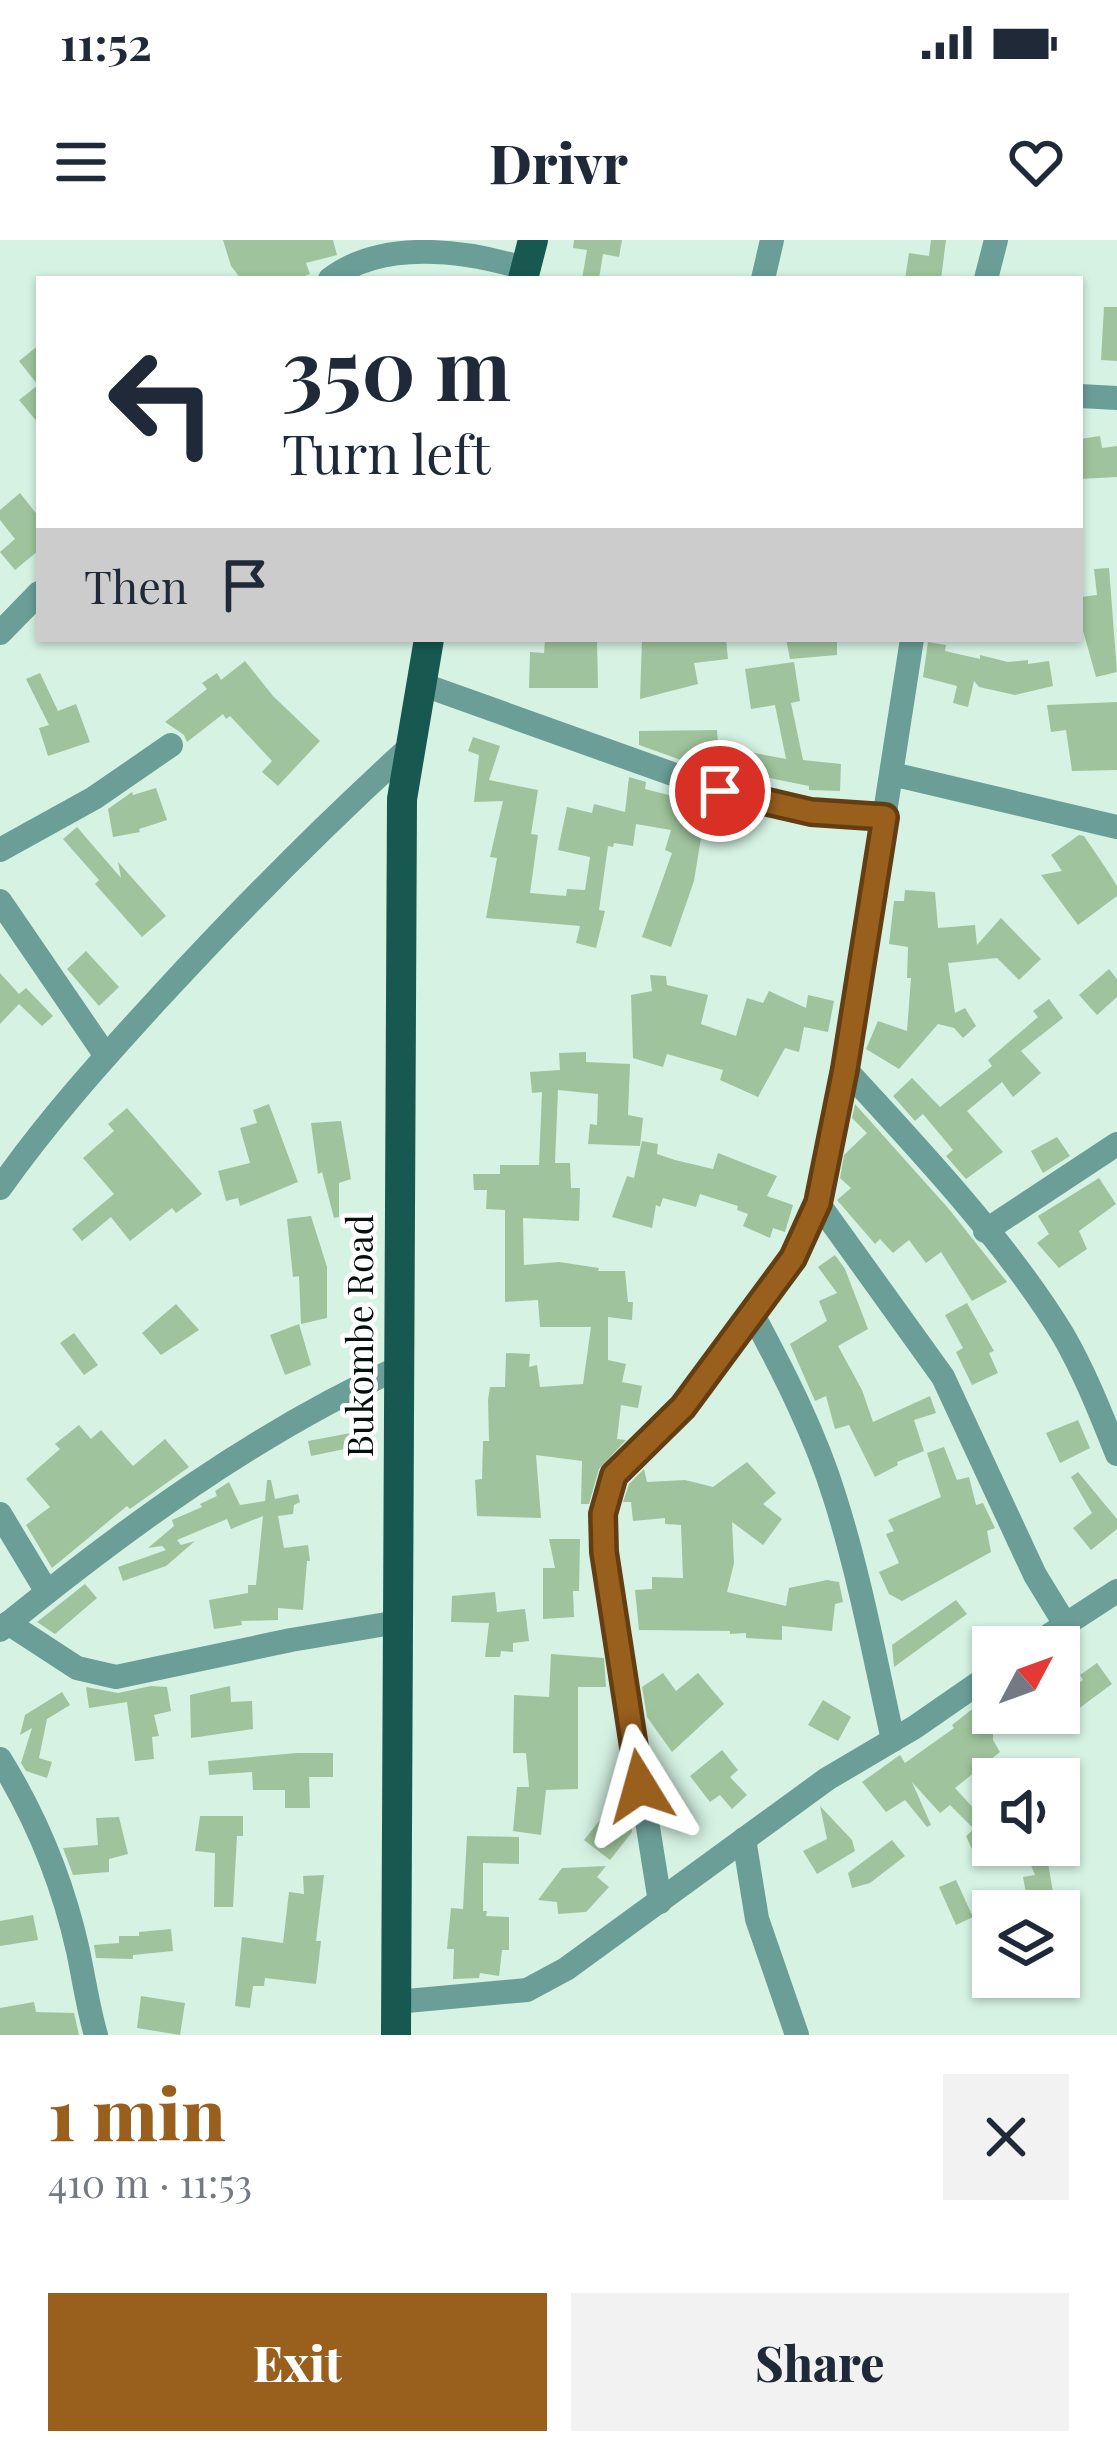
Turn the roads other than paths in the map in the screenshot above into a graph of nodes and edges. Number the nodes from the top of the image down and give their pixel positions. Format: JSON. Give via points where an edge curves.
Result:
{"nodes":[{"id":1,"x":772,"y":240,"type":"edge"},
{"id":2,"x":996,"y":240,"type":"edge"},
{"id":3,"x":382,"y":244,"type":"edge"},
{"id":4,"x":527,"y":263,"type":"edge"},
{"id":5,"x":333,"y":276,"type":"edge"},
{"id":6,"x":764,"y":276,"type":"edge"},
{"id":7,"x":987,"y":276,"type":"edge"},
{"id":8,"x":1083,"y":396,"type":"edge"},
{"id":9,"x":1117,"y":398,"type":"edge"},
{"id":10,"x":36,"y":596,"type":"edge"},
{"id":11,"x":0,"y":633,"type":"edge"},
{"id":12,"x":429,"y":642,"type":"edge"},
{"id":13,"x":912,"y":642,"type":"edge"},
{"id":14,"x":422,"y":684,"type":"junction"},
{"id":15,"x":171,"y":745,"type":"dead end"},
{"id":16,"x":410,"y":747,"type":"junction"},
{"id":17,"x":892,"y":773,"type":"junction"},
{"id":18,"x":885,"y":817,"type":"junction"},
{"id":19,"x":1117,"y":827,"type":"edge"},
{"id":20,"x":0,"y":850,"type":"edge"},
{"id":21,"x":0,"y":901,"type":"edge"},
{"id":22,"x":106,"y":1056,"type":"junction"},
{"id":23,"x":845,"y":1069,"type":"junction"},
{"id":24,"x":1117,"y":1144,"type":"edge"},
{"id":25,"x":0,"y":1188,"type":"edge"},
{"id":26,"x":818,"y":1203,"type":"junction"},
{"id":27,"x":985,"y":1231,"type":"junction"},
{"id":28,"x":752,"y":1313,"type":"junction"},
{"id":29,"x":398,"y":1369,"type":"junction"},
{"id":30,"x":1117,"y":1454,"type":"edge"},
{"id":31,"x":0,"y":1514,"type":"edge"},
{"id":32,"x":1117,"y":1591,"type":"edge"},
{"id":33,"x":47,"y":1592,"type":"junction"},
{"id":34,"x":398,"y":1622,"type":"junction"},
{"id":35,"x":1065,"y":1624,"type":"junction"},
{"id":36,"x":1062,"y":1626,"type":"edge"},
{"id":37,"x":4,"y":1627,"type":"edge"},
{"id":38,"x":972,"y":1687,"type":"edge"},
{"id":39,"x":893,"y":1740,"type":"junction"},
{"id":40,"x":0,"y":1759,"type":"edge"},
{"id":41,"x":744,"y":1839,"type":"junction"},
{"id":42,"x":660,"y":1902,"type":"junction"},
{"id":43,"x":396,"y":2002,"type":"junction"},
{"id":44,"x":96,"y":2035,"type":"edge"},
{"id":45,"x":396,"y":2035,"type":"edge"},
{"id":46,"x":797,"y":2035,"type":"edge"}],
"edges":[{"from":1,"to":6,"type":"street"},
{"from":2,"to":7,"type":"street"},
{"from":3,"to":4,"type":"street","via":[[454,246]]},
{"from":3,"to":5,"type":"street"},
{"from":8,"to":9,"type":"street"},
{"from":10,"to":11,"type":"street"},
{"from":12,"to":14,"type":"main road","name":"Bukombe Road"},
{"from":13,"to":17,"type":"street"},
{"from":14,"to":16,"type":"main road","name":"Bukombe Road"},
{"from":14,"to":18,"type":"street","via":[[720,791],[811,812]]},
{"from":15,"to":20,"type":"street"},
{"from":16,"to":22,"type":"street","via":[[266,884]]},
{"from":16,"to":29,"type":"main road","name":"Bukombe Road","via":[[402,799]]},
{"from":17,"to":18,"type":"street"},
{"from":17,"to":19,"type":"street"},
{"from":18,"to":23,"type":"street"},
{"from":21,"to":22,"type":"street"},
{"from":22,"to":25,"type":"street"},
{"from":23,"to":26,"type":"street"},
{"from":23,"to":27,"type":"street"},
{"from":24,"to":27,"type":"street"},
{"from":26,"to":28,"type":"street","via":[[793,1258]]},
{"from":26,"to":35,"type":"street","via":[[943,1378]]},
{"from":27,"to":30,"type":"street","via":[[1063,1336]]},
{"from":28,"to":39,"type":"street","via":[[835,1496]]},
{"from":28,"to":42,"type":"street","via":[[683,1407],[614,1475],[603,1514]]},
{"from":29,"to":33,"type":"street","via":[[278,1429]]},
{"from":29,"to":34,"type":"main road","name":"Bukombe Road"},
{"from":31,"to":33,"type":"street"},
{"from":32,"to":35,"type":"street"},
{"from":33,"to":37,"type":"street"},
{"from":34,"to":37,"type":"street","via":[[116,1677],[77,1668]]},
{"from":34,"to":43,"type":"main road","name":"Bukombe Road"},
{"from":35,"to":36,"type":"street"},
{"from":38,"to":39,"type":"street"},
{"from":39,"to":41,"type":"street"},
{"from":40,"to":44,"type":"street","via":[[50,1854]]},
{"from":41,"to":42,"type":"street"},
{"from":41,"to":46,"type":"street","via":[[757,1919]]},
{"from":42,"to":43,"type":"street","via":[[527,1990]]},
{"from":43,"to":45,"type":"main road","name":"Bukombe Road"}]}
